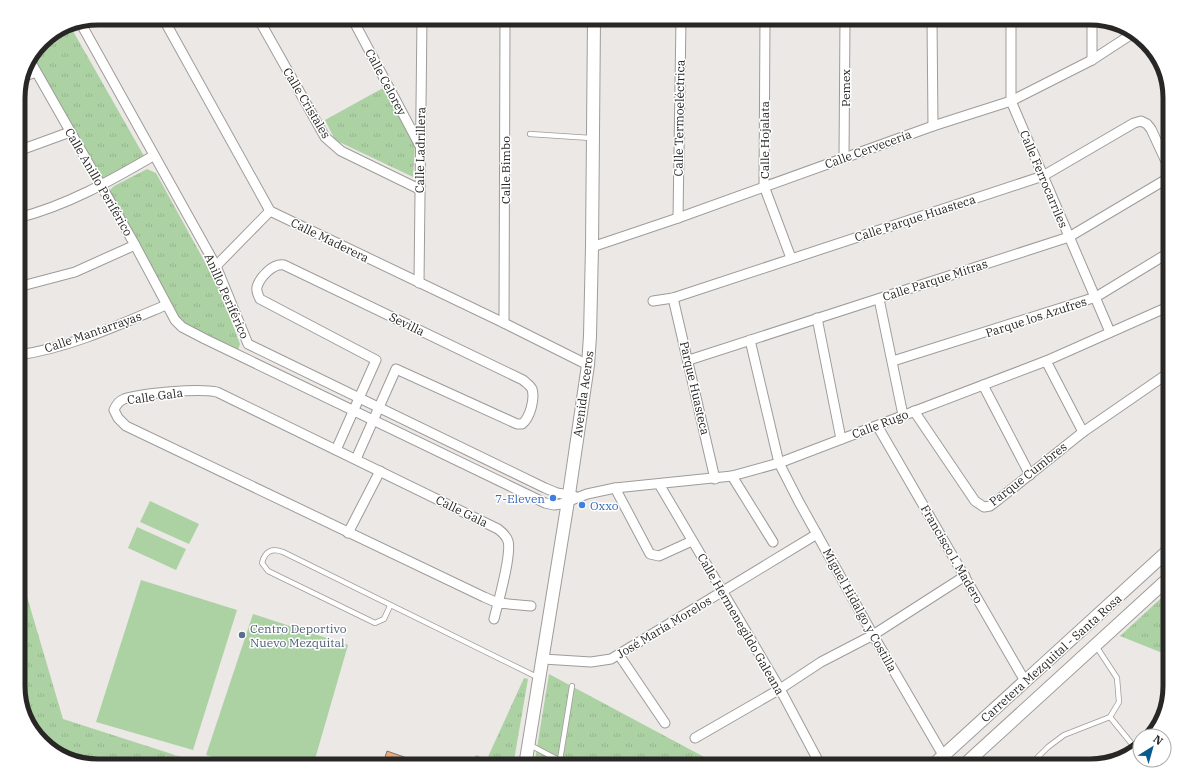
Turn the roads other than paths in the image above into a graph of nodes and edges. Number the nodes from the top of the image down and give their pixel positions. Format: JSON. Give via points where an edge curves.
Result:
{"nodes":[{"id":1,"x":167,"y":25,"type":"edge"},
{"id":2,"x":262,"y":25,"type":"edge"},
{"id":3,"x":356,"y":25,"type":"edge"},
{"id":4,"x":422,"y":25,"type":"edge"},
{"id":5,"x":505,"y":25,"type":"edge"},
{"id":6,"x":594,"y":25,"type":"edge"},
{"id":7,"x":681,"y":25,"type":"edge"},
{"id":8,"x":765,"y":25,"type":"edge"},
{"id":9,"x":845,"y":25,"type":"edge"},
{"id":10,"x":932,"y":25,"type":"edge"},
{"id":11,"x":1011,"y":25,"type":"edge"},
{"id":12,"x":1092,"y":25,"type":"edge"},
{"id":13,"x":82,"y":27,"type":"edge"},
{"id":14,"x":1128,"y":36,"type":"edge"},
{"id":15,"x":1092,"y":60,"type":"junction"},
{"id":16,"x":33,"y":66,"type":"edge"},
{"id":17,"x":36,"y":72,"type":"junction"},
{"id":18,"x":29,"y":74,"type":"edge"},
{"id":19,"x":1011,"y":101,"type":"junction"},
{"id":20,"x":933,"y":126,"type":"junction"},
{"id":21,"x":70,"y":132,"type":"junction"},
{"id":22,"x":530,"y":134,"type":"dead end"},
{"id":23,"x":593,"y":138,"type":"junction"},
{"id":24,"x":420,"y":147,"type":"junction"},
{"id":25,"x":25,"y":148,"type":"edge"},
{"id":26,"x":153,"y":156,"type":"junction"},
{"id":27,"x":1163,"y":156,"type":"edge"},
{"id":28,"x":844,"y":158,"type":"junction"},
{"id":29,"x":1043,"y":176,"type":"junction"},
{"id":30,"x":1163,"y":181,"type":"edge"},
{"id":31,"x":102,"y":186,"type":"junction"},
{"id":32,"x":764,"y":186,"type":"junction"},
{"id":33,"x":419,"y":189,"type":"junction"},
{"id":34,"x":270,"y":211,"type":"junction"},
{"id":35,"x":25,"y":216,"type":"edge"},
{"id":36,"x":678,"y":218,"type":"junction"},
{"id":37,"x":1069,"y":237,"type":"junction"},
{"id":38,"x":135,"y":245,"type":"junction"},
{"id":39,"x":592,"y":246,"type":"junction"},
{"id":40,"x":1163,"y":256,"type":"edge"},
{"id":41,"x":791,"y":258,"type":"junction"},
{"id":42,"x":216,"y":266,"type":"junction"},
{"id":43,"x":419,"y":283,"type":"junction"},
{"id":44,"x":25,"y":285,"type":"edge"},
{"id":45,"x":1096,"y":297,"type":"junction"},
{"id":46,"x":673,"y":298,"type":"junction"},
{"id":47,"x":879,"y":298,"type":"junction"},
{"id":48,"x":654,"y":301,"type":"dead end"},
{"id":49,"x":166,"y":305,"type":"junction"},
{"id":50,"x":1163,"y":309,"type":"edge"},
{"id":51,"x":817,"y":318,"type":"junction"},
{"id":52,"x":504,"y":323,"type":"junction"},
{"id":53,"x":1110,"y":332,"type":"junction"},
{"id":54,"x":750,"y":340,"type":"junction"},
{"id":55,"x":248,"y":344,"type":"junction"},
{"id":56,"x":25,"y":353,"type":"edge"},
{"id":57,"x":241,"y":356,"type":"junction"},
{"id":58,"x":689,"y":360,"type":"junction"},
{"id":59,"x":893,"y":361,"type":"junction"},
{"id":60,"x":1046,"y":361,"type":"junction"},
{"id":61,"x":588,"y":365,"type":"junction"},
{"id":62,"x":1163,"y":377,"type":"edge"},
{"id":63,"x":983,"y":385,"type":"junction"},
{"id":64,"x":358,"y":399,"type":"junction"},
{"id":65,"x":378,"y":408,"type":"junction"},
{"id":66,"x":353,"y":410,"type":"junction"},
{"id":67,"x":914,"y":411,"type":"junction"},
{"id":68,"x":903,"y":415,"type":"junction"},
{"id":69,"x":373,"y":419,"type":"junction"},
{"id":70,"x":878,"y":427,"type":"junction"},
{"id":71,"x":1083,"y":432,"type":"junction"},
{"id":72,"x":842,"y":439,"type":"junction"},
{"id":73,"x":336,"y":450,"type":"junction"},
{"id":74,"x":356,"y":459,"type":"junction"},
{"id":75,"x":780,"y":463,"type":"junction"},
{"id":76,"x":508,"y":470,"type":"junction"},
{"id":77,"x":380,"y":471,"type":"junction"},
{"id":78,"x":732,"y":476,"type":"junction"},
{"id":79,"x":1030,"y":476,"type":"junction"},
{"id":80,"x":715,"y":479,"type":"junction"},
{"id":81,"x":503,"y":482,"type":"junction"},
{"id":82,"x":659,"y":484,"type":"junction"},
{"id":83,"x":615,"y":488,"type":"junction"},
{"id":84,"x":571,"y":498,"type":"junction"},
{"id":85,"x":348,"y":533,"type":"junction"},
{"id":86,"x":817,"y":534,"type":"junction"},
{"id":87,"x":692,"y":541,"type":"junction"},
{"id":88,"x":773,"y":542,"type":"dead end"},
{"id":89,"x":1163,"y":555,"type":"edge"},
{"id":90,"x":965,"y":576,"type":"junction"},
{"id":91,"x":1163,"y":583,"type":"edge"},
{"id":92,"x":722,"y":592,"type":"junction"},
{"id":93,"x":498,"y":603,"type":"junction"},
{"id":94,"x":390,"y":606,"type":"junction"},
{"id":95,"x":531,"y":606,"type":"dead end"},
{"id":96,"x":494,"y":619,"type":"dead end"},
{"id":97,"x":873,"y":635,"type":"junction"},
{"id":98,"x":1095,"y":645,"type":"junction"},
{"id":99,"x":619,"y":655,"type":"junction"},
{"id":100,"x":542,"y":659,"type":"junction"},
{"id":101,"x":539,"y":678,"type":"junction"},
{"id":102,"x":1025,"y":681,"type":"junction"},
{"id":103,"x":572,"y":686,"type":"dead end"},
{"id":104,"x":780,"y":689,"type":"junction"},
{"id":105,"x":1110,"y":717,"type":"junction"},
{"id":106,"x":665,"y":723,"type":"dead end"},
{"id":107,"x":695,"y":738,"type":"dead end"},
{"id":108,"x":528,"y":744,"type":"junction"},
{"id":109,"x":1132,"y":744,"type":"edge"},
{"id":110,"x":943,"y":755,"type":"junction"},
{"id":111,"x":525,"y":759,"type":"edge"},
{"id":112,"x":558,"y":759,"type":"edge"},
{"id":113,"x":560,"y":759,"type":"edge"},
{"id":114,"x":817,"y":759,"type":"edge"},
{"id":115,"x":939,"y":759,"type":"edge"},
{"id":116,"x":971,"y":759,"type":"edge"},
{"id":117,"x":1036,"y":759,"type":"edge"}],
"edges":[{"from":1,"to":34,"type":"street"},
{"from":2,"to":33,"type":"street","name":"Calle Cristales","via":[[329,141],[341,151]]},
{"from":3,"to":24,"type":"street","name":"Calle Celorey"},
{"from":4,"to":24,"type":"street","name":"Calle Ladrillera"},
{"from":5,"to":52,"type":"street","name":"Calle Bimbo"},
{"from":6,"to":23,"type":"street","name":"Avenida Aceros"},
{"from":7,"to":36,"type":"street","name":"Calle Termoeléctrica"},
{"from":8,"to":32,"type":"street","name":"Calle Hojalata"},
{"from":9,"to":28,"type":"street","name":"Pemex"},
{"from":10,"to":20,"type":"street"},
{"from":11,"to":19,"type":"street","name":"Calle Ferrocarriles"},
{"from":12,"to":15,"type":"street"},
{"from":13,"to":26,"type":"street","name":"Anillo Periférico"},
{"from":14,"to":15,"type":"street","name":"Calle Cervecería"},
{"from":15,"to":19,"type":"street","name":"Calle Cervecería"},
{"from":16,"to":17,"type":"street","name":"Calle Anillo Periférico"},
{"from":17,"to":18,"type":"street"},
{"from":17,"to":21,"type":"street","name":"Calle Anillo Periférico"},
{"from":19,"to":20,"type":"street","name":"Calle Cervecería"},
{"from":19,"to":29,"type":"street","name":"Calle Ferrocarriles"},
{"from":20,"to":28,"type":"street","name":"Calle Cervecería"},
{"from":21,"to":25,"type":"street"},
{"from":21,"to":31,"type":"street","name":"Calle Anillo Periférico"},
{"from":22,"to":23,"type":"lane"},
{"from":23,"to":39,"type":"street","name":"Avenida Aceros"},
{"from":24,"to":33,"type":"street","name":"Calle Ladrillera"},
{"from":26,"to":31,"type":"street"},
{"from":26,"to":42,"type":"street","name":"Anillo Periférico"},
{"from":27,"to":29,"type":"street","name":"Calle Parque Huasteca","via":[[1147,124],[1141,121]]},
{"from":28,"to":32,"type":"street","name":"Calle Cervecería"},
{"from":29,"to":37,"type":"street","name":"Calle Ferrocarriles"},
{"from":29,"to":41,"type":"street","name":"Calle Parque Huasteca"},
{"from":30,"to":37,"type":"street","name":"Calle Parque Mitras"},
{"from":31,"to":35,"type":"street","via":[[75,199]]},
{"from":31,"to":38,"type":"street","name":"Calle Anillo Periférico"},
{"from":32,"to":36,"type":"street","name":"Calle Cervecería"},
{"from":32,"to":41,"type":"street","name":"Calle Hojalata"},
{"from":33,"to":43,"type":"street","name":"Calle Ladrillera"},
{"from":34,"to":42,"type":"street"},
{"from":34,"to":43,"type":"street","name":"Calle Maderera"},
{"from":36,"to":39,"type":"street","name":"Calle Cervecería"},
{"from":37,"to":45,"type":"street","name":"Calle Ferrocarriles"},
{"from":37,"to":47,"type":"street","name":"Calle Parque Mitras"},
{"from":38,"to":44,"type":"street","via":[[75,272]]},
{"from":38,"to":49,"type":"street","name":"Calle Anillo Periférico"},
{"from":39,"to":61,"type":"street","name":"Avenida Aceros"},
{"from":40,"to":45,"type":"street","name":"Parque los Azufres"},
{"from":41,"to":46,"type":"street","name":"Calle Parque Huasteca"},
{"from":42,"to":55,"type":"street","name":"Anillo Periférico"},
{"from":43,"to":52,"type":"street","name":"Calle Maderera"},
{"from":45,"to":53,"type":"street","name":"Calle Ferrocarriles"},
{"from":45,"to":59,"type":"street","name":"Parque los Azufres"},
{"from":46,"to":48,"type":"street","name":"Calle Parque Huasteca"},
{"from":46,"to":58,"type":"street","name":"Parque Huasteca"},
{"from":47,"to":51,"type":"street","name":"Calle Parque Mitras"},
{"from":47,"to":59,"type":"street"},
{"from":49,"to":56,"type":"street","name":"Calle Mantarrayas","via":[[70,342]]},
{"from":49,"to":57,"type":"street","name":"Anillo Periférico","via":[[182,327]]},
{"from":50,"to":53,"type":"street","name":"Calle Rugo"},
{"from":51,"to":54,"type":"street","name":"Calle Parque Mitras"},
{"from":51,"to":72,"type":"street"},
{"from":52,"to":61,"type":"street","name":"Calle Maderera"},
{"from":53,"to":60,"type":"street","name":"Calle Rugo"},
{"from":54,"to":58,"type":"street","name":"Calle Parque Mitras"},
{"from":54,"to":75,"type":"street","name":"Miguel Hidalgo y Costilla"},
{"from":55,"to":57,"type":"street"},
{"from":55,"to":64,"type":"street","name":"Anillo Periférico"},
{"from":57,"to":66,"type":"street","name":"Anillo Periférico"},
{"from":58,"to":80,"type":"street","name":"Parque Huasteca"},
{"from":59,"to":68,"type":"street"},
{"from":60,"to":63,"type":"street","name":"Calle Rugo"},
{"from":60,"to":71,"type":"street"},
{"from":61,"to":84,"type":"street","name":"Avenida Aceros"},
{"from":62,"to":71,"type":"street","name":"Parque Cumbres"},
{"from":63,"to":67,"type":"street","name":"Calle Rugo"},
{"from":63,"to":79,"type":"street"},
{"from":64,"to":65,"type":"street","name":"Anillo Periférico"},
{"from":64,"to":65,"type":"street","name":"Sevilla","via":[[376,360],[260,299],[257,286],[273,266],[284,265],[523,380],[532,389],[529,416],[522,424],[517,424],[396,370]]},
{"from":64,"to":66,"type":"street"},
{"from":65,"to":69,"type":"street"},
{"from":65,"to":76,"type":"street","name":"Anillo Periférico"},
{"from":66,"to":69,"type":"street","name":"Anillo Periférico"},
{"from":66,"to":73,"type":"street"},
{"from":67,"to":68,"type":"street","name":"Calle Rugo"},
{"from":67,"to":79,"type":"street","name":"Parque Cumbres","via":[[975,501],[984,507],[990,506]]},
{"from":68,"to":70,"type":"street","name":"Calle Rugo"},
{"from":69,"to":74,"type":"street"},
{"from":69,"to":81,"type":"street","name":"Anillo Periférico"},
{"from":70,"to":72,"type":"street","name":"Calle Rugo"},
{"from":70,"to":90,"type":"street","name":"Francisco I. Madero"},
{"from":71,"to":79,"type":"street","name":"Parque Cumbres"},
{"from":72,"to":75,"type":"street","name":"Calle Rugo"},
{"from":73,"to":74,"type":"street","name":"Calle Gala"},
{"from":73,"to":85,"type":"street","name":"Calle Gala","via":[[223,395],[205,390],[123,399],[114,410],[126,426]]},
{"from":74,"to":77,"type":"street","name":"Calle Gala"},
{"from":75,"to":78,"type":"street","name":"Calle Rugo"},
{"from":75,"to":86,"type":"street","name":"Miguel Hidalgo y Costilla"},
{"from":76,"to":81,"type":"street"},
{"from":76,"to":84,"type":"street","name":"Anillo Periférico"},
{"from":77,"to":85,"type":"street"},
{"from":77,"to":93,"type":"street","name":"Calle Gala","via":[[498,529],[505,535],[508,549]]},
{"from":78,"to":80,"type":"street","name":"Calle Rugo"},
{"from":78,"to":88,"type":"street"},
{"from":80,"to":82,"type":"street","name":"Calle Rugo"},
{"from":81,"to":84,"type":"street","name":"Anillo Periférico","via":[[545,503],[554,505]]},
{"from":82,"to":83,"type":"street","name":"Calle Rugo"},
{"from":82,"to":87,"type":"street","name":"Calle Hermenegildo Galeana"},
{"from":83,"to":84,"type":"street","name":"Calle Rugo"},
{"from":83,"to":87,"type":"street","via":[[650,554],[659,556]]},
{"from":84,"to":100,"type":"street","name":"Avenida Aceros"},
{"from":85,"to":93,"type":"street","name":"Calle Gala"},
{"from":86,"to":92,"type":"street","name":"José María Morelos"},
{"from":86,"to":97,"type":"street","name":"Miguel Hidalgo y Costilla"},
{"from":87,"to":92,"type":"street","name":"Calle Hermenegildo Galeana"},
{"from":89,"to":102,"type":"street","name":"Carretera Mezquital - Santa Rosa"},
{"from":90,"to":97,"type":"street"},
{"from":90,"to":102,"type":"street","name":"Francisco I. Madero"},
{"from":91,"to":98,"type":"street","name":"Carretera Mezquital - Santa Rosa"},
{"from":92,"to":99,"type":"street","name":"José María Morelos"},
{"from":92,"to":104,"type":"street","name":"Calle Hermenegildo Galeana"},
{"from":93,"to":95,"type":"street","name":"Calle Gala"},
{"from":93,"to":96,"type":"street","name":"Calle Gala"},
{"from":94,"to":94,"type":"lane","via":[[275,549],[270,550],[262,562],[268,571],[375,623],[384,619]]},
{"from":94,"to":101,"type":"lane"},
{"from":97,"to":104,"type":"street","via":[[821,662]]},
{"from":97,"to":110,"type":"street","name":"Miguel Hidalgo y Costilla"},
{"from":98,"to":105,"type":"lane","via":[[1117,678],[1119,702]]},
{"from":98,"to":116,"type":"street","name":"Carretera Mezquital - Santa Rosa"},
{"from":99,"to":100,"type":"street","name":"José María Morelos","via":[[591,662]]},
{"from":99,"to":106,"type":"street"},
{"from":100,"to":101,"type":"street","name":"Avenida Aceros"},
{"from":101,"to":108,"type":"street","name":"Avenida Aceros"},
{"from":102,"to":110,"type":"street","name":"Carretera Mezquital - Santa Rosa"},
{"from":103,"to":113,"type":"lane"},
{"from":104,"to":107,"type":"street"},
{"from":104,"to":114,"type":"street","name":"Calle Hermenegildo Galeana"},
{"from":105,"to":109,"type":"lane"},
{"from":105,"to":117,"type":"lane","via":[[1064,735]]},
{"from":108,"to":111,"type":"street","name":"Avenida Aceros"},
{"from":108,"to":112,"type":"lane"},
{"from":110,"to":115,"type":"street","name":"Carretera Mezquital - Santa Rosa"}]}
